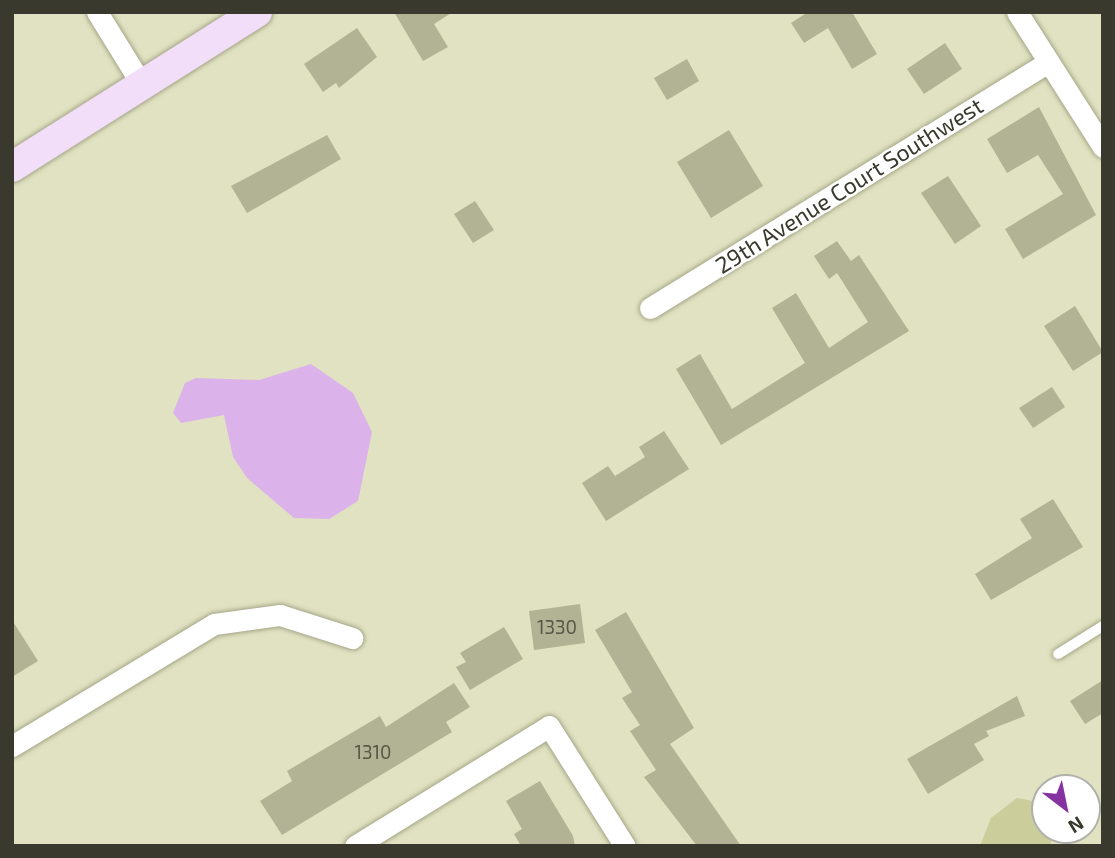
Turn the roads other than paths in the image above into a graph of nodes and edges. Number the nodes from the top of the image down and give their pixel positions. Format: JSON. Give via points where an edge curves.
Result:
{"nodes":[{"id":1,"x":97,"y":12,"type":"edge"},
{"id":2,"x":257,"y":12,"type":"edge"},
{"id":3,"x":1017,"y":12,"type":"edge"},
{"id":4,"x":1048,"y":62,"type":"junction"},
{"id":5,"x":142,"y":85,"type":"junction"},
{"id":6,"x":1103,"y":147,"type":"edge"},
{"id":7,"x":12,"y":167,"type":"edge"},
{"id":8,"x":650,"y":308,"type":"dead end"},
{"id":9,"x":1103,"y":626,"type":"edge"},
{"id":10,"x":352,"y":638,"type":"dead end"},
{"id":11,"x":1058,"y":654,"type":"dead end"},
{"id":12,"x":12,"y":746,"type":"edge"},
{"id":13,"x":355,"y":846,"type":"edge"},
{"id":14,"x":625,"y":846,"type":"edge"}],
"edges":[{"from":1,"to":5,"type":"street"},
{"from":2,"to":5,"type":"street"},
{"from":3,"to":4,"type":"street"},
{"from":4,"to":6,"type":"street"},
{"from":4,"to":8,"type":"street","name":"29th Avenue Court Southwest"},
{"from":5,"to":7,"type":"street"},
{"from":9,"to":11,"type":"lane"},
{"from":10,"to":12,"type":"street","via":[[280,615],[214,624]]},
{"from":13,"to":14,"type":"street","via":[[549,726]]}]}
